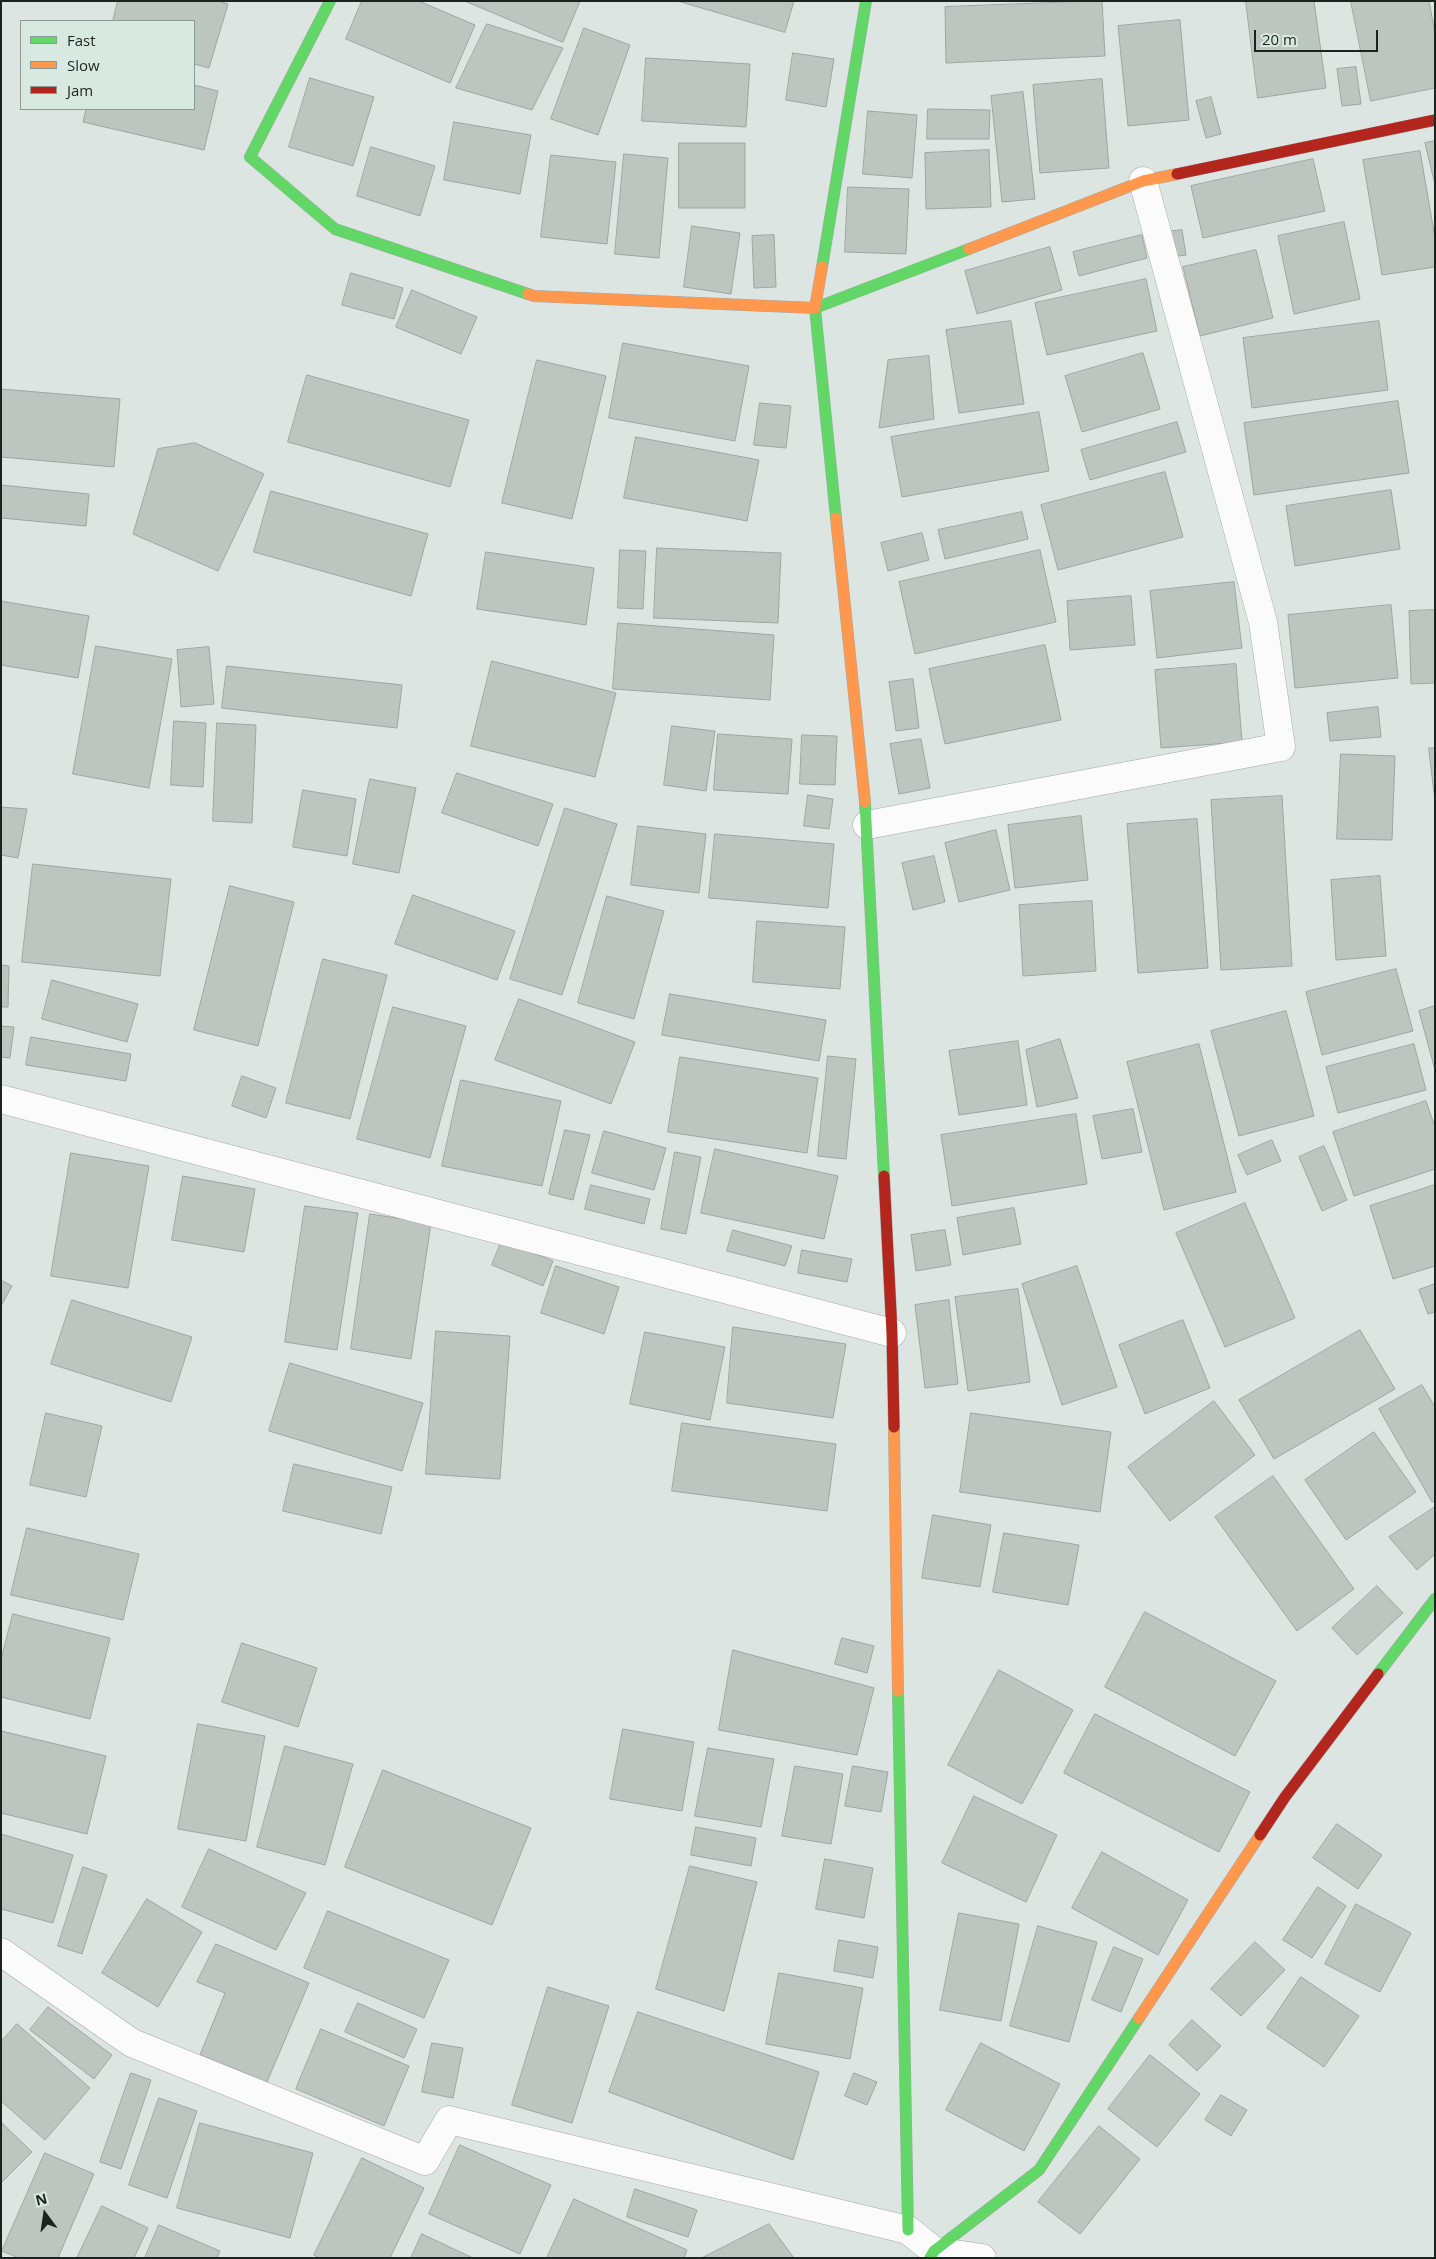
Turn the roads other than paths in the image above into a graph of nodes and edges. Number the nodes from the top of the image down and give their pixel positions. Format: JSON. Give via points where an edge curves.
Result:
{"nodes":[{"id":1,"x":330,"y":1,"type":"edge"},
{"id":2,"x":866,"y":1,"type":"edge"},
{"id":3,"x":1435,"y":120,"type":"edge"},
{"id":4,"x":1143,"y":180,"type":"junction"},
{"id":5,"x":815,"y":308,"type":"junction"},
{"id":6,"x":868,"y":824,"type":"junction"},
{"id":7,"x":1,"y":1099,"type":"edge"},
{"id":8,"x":892,"y":1333,"type":"junction"},
{"id":9,"x":1435,"y":1599,"type":"edge"},
{"id":10,"x":1,"y":1952,"type":"edge"},
{"id":11,"x":908,"y":2230,"type":"junction"},
{"id":12,"x":932,"y":2254,"type":"edge"},
{"id":13,"x":982,"y":2258,"type":"edge"}],
"edges":[{"from":1,"to":5,"type":"street","via":[[250,157],[335,229],[534,296]]},
{"from":2,"to":5,"type":"street"},
{"from":3,"to":4,"type":"street"},
{"from":4,"to":5,"type":"street"},
{"from":4,"to":6,"type":"street","via":[[1262,622],[1281,747]]},
{"from":5,"to":6,"type":"street"},
{"from":6,"to":8,"type":"street"},
{"from":7,"to":8,"type":"street"},
{"from":8,"to":11,"type":"street"},
{"from":9,"to":12,"type":"street","via":[[1285,1797],[1039,2170]]},
{"from":10,"to":11,"type":"street","via":[[132,2043],[426,2160],[449,2120]]},
{"from":11,"to":12,"type":"street"},
{"from":12,"to":13,"type":"street"}]}
